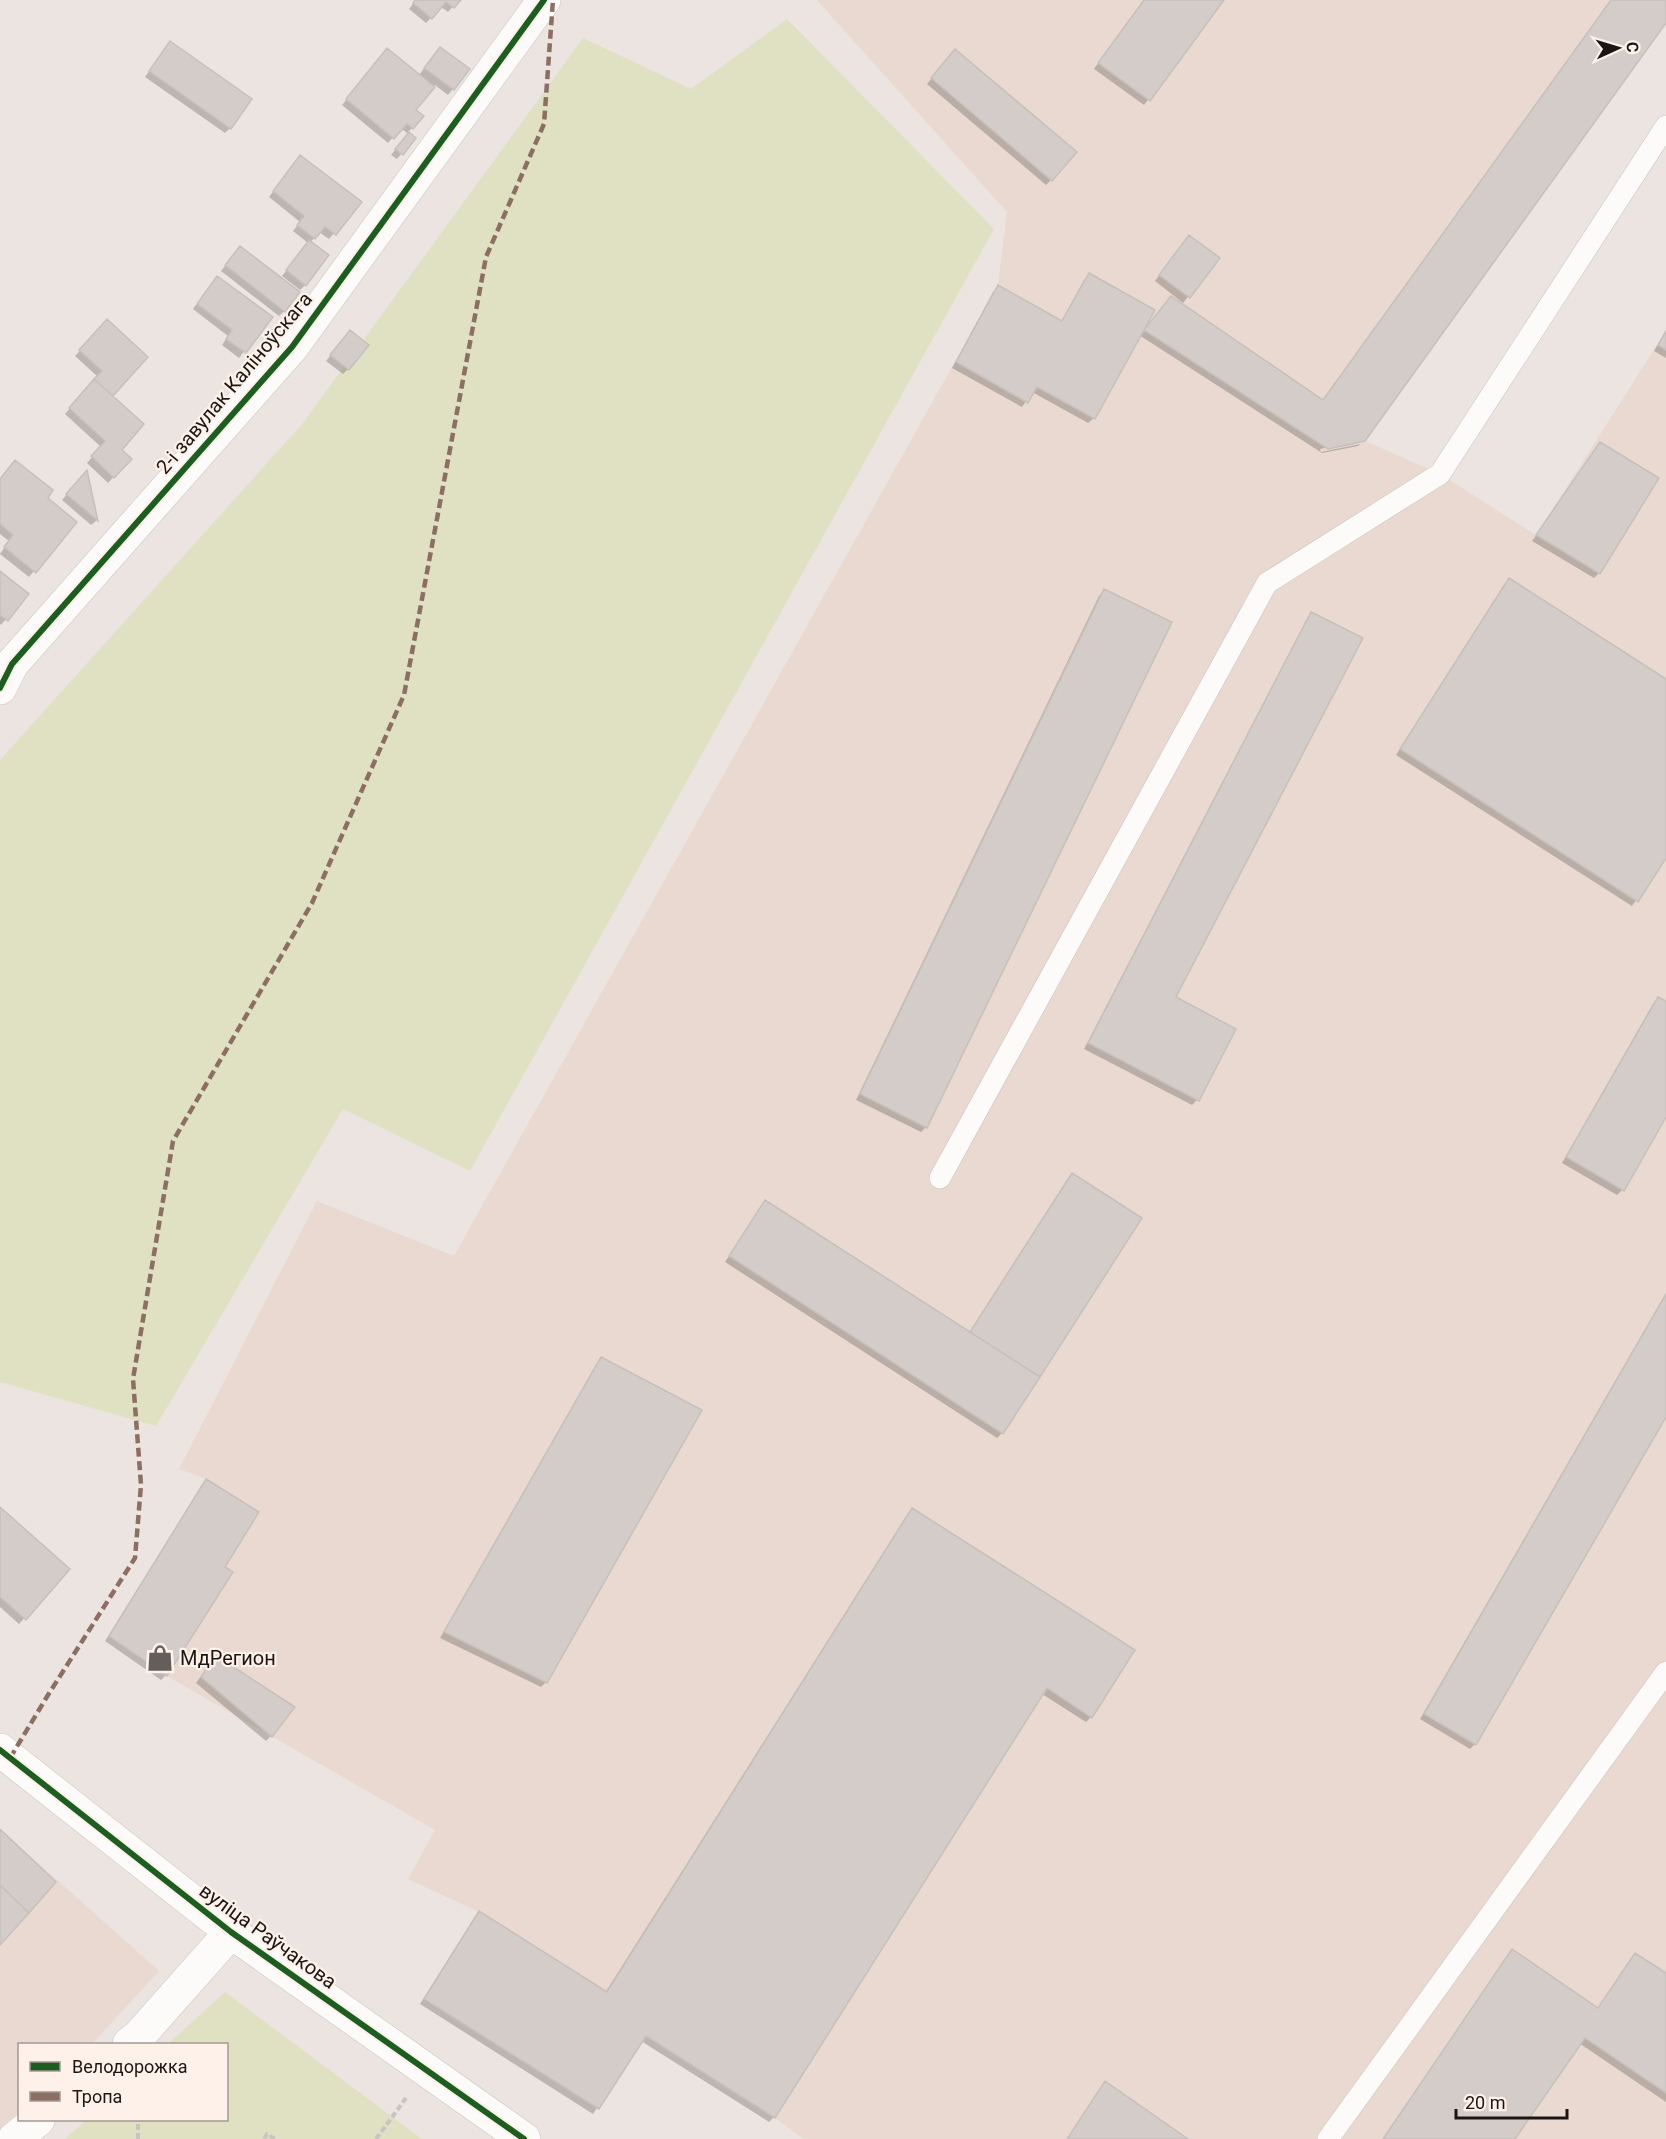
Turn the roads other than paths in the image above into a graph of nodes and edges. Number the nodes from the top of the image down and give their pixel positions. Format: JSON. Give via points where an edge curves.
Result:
{"nodes":[{"id":1,"x":544,"y":0,"type":"edge"},
{"id":2,"x":1666,"y":126,"type":"edge"},
{"id":3,"x":0,"y":688,"type":"edge"},
{"id":4,"x":940,"y":1178,"type":"dead end"},
{"id":5,"x":1666,"y":1672,"type":"edge"},
{"id":6,"x":0,"y":1750,"type":"edge"},
{"id":7,"x":231,"y":1932,"type":"junction"},
{"id":8,"x":130,"y":2043,"type":"edge"},
{"id":9,"x":37,"y":2121,"type":"edge"},
{"id":10,"x":14,"y":2139,"type":"edge"},
{"id":11,"x":524,"y":2139,"type":"edge"},
{"id":12,"x":1328,"y":2139,"type":"edge"}],
"edges":[{"from":1,"to":3,"type":"street","name":"2-і завулак Каліноўскага","via":[[292,347],[12,664]]},
{"from":2,"to":4,"type":"lane","via":[[1440,474],[1267,583]]},
{"from":5,"to":12,"type":"lane"},
{"from":6,"to":7,"type":"street","name":"вуліца Раўчакова"},
{"from":7,"to":8,"type":"street"},
{"from":7,"to":11,"type":"street","name":"вуліца Раўчакова"},
{"from":9,"to":10,"type":"street"}]}
